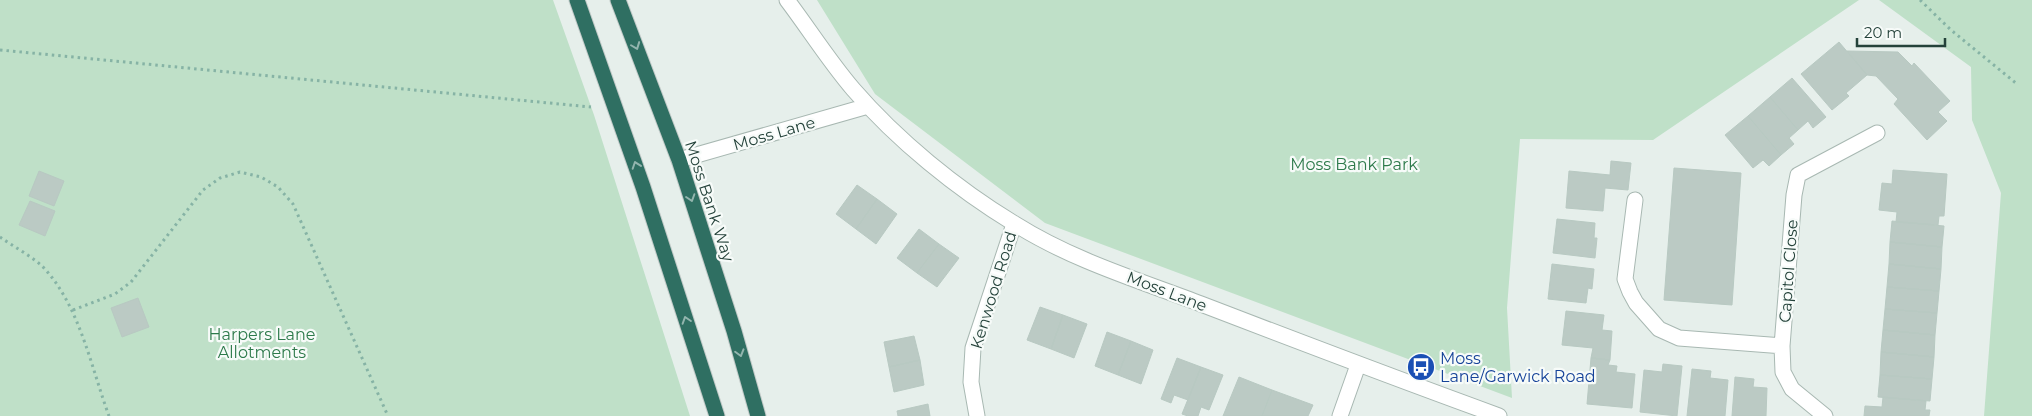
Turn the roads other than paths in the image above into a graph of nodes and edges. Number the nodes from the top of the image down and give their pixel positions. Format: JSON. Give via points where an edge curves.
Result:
{"nodes":[{"id":1,"x":577,"y":0,"type":"edge"},
{"id":2,"x":618,"y":0,"type":"edge"},
{"id":3,"x":787,"y":0,"type":"edge"},
{"id":4,"x":868,"y":106,"type":"junction"},
{"id":5,"x":1877,"y":133,"type":"dead end"},
{"id":6,"x":679,"y":160,"type":"junction"},
{"id":7,"x":1634,"y":200,"type":"dead end"},
{"id":8,"x":1014,"y":224,"type":"junction"},
{"id":9,"x":1782,"y":346,"type":"junction"},
{"id":10,"x":1358,"y":365,"type":"junction"},
{"id":11,"x":717,"y":416,"type":"edge"},
{"id":12,"x":758,"y":416,"type":"edge"},
{"id":13,"x":978,"y":416,"type":"edge"},
{"id":14,"x":1340,"y":416,"type":"edge"},
{"id":15,"x":1499,"y":416,"type":"edge"},
{"id":16,"x":1825,"y":416,"type":"edge"}],
"edges":[{"from":11,"to":1,"type":"highway","one_way":true,"via":[[644,187]]},
{"from":2,"to":6,"type":"highway","name":"Moss Bank Way","one_way":true},
{"from":3,"to":4,"type":"street","name":"Moss Lane"},
{"from":4,"to":6,"type":"street","name":"Moss Lane"},
{"from":4,"to":8,"type":"street","name":"Moss Lane","via":[[960,186]]},
{"from":5,"to":9,"type":"street","name":"Capitol Close","via":[[1798,175]]},
{"from":6,"to":12,"type":"highway","name":"Moss Bank Way","one_way":true},
{"from":7,"to":9,"type":"street","name":"Capitol Close","via":[[1625,279],[1636,302],[1659,328],[1678,338]]},
{"from":8,"to":10,"type":"street","name":"Moss Lane","via":[[1055,247]]},
{"from":8,"to":13,"type":"street","name":"Kenwood Road","via":[[973,348],[971,382]]},
{"from":9,"to":16,"type":"street","name":"Capitol Close","via":[[1783,372],[1792,389]]},
{"from":10,"to":14,"type":"street"},
{"from":10,"to":15,"type":"street","name":"Moss Lane"}]}
